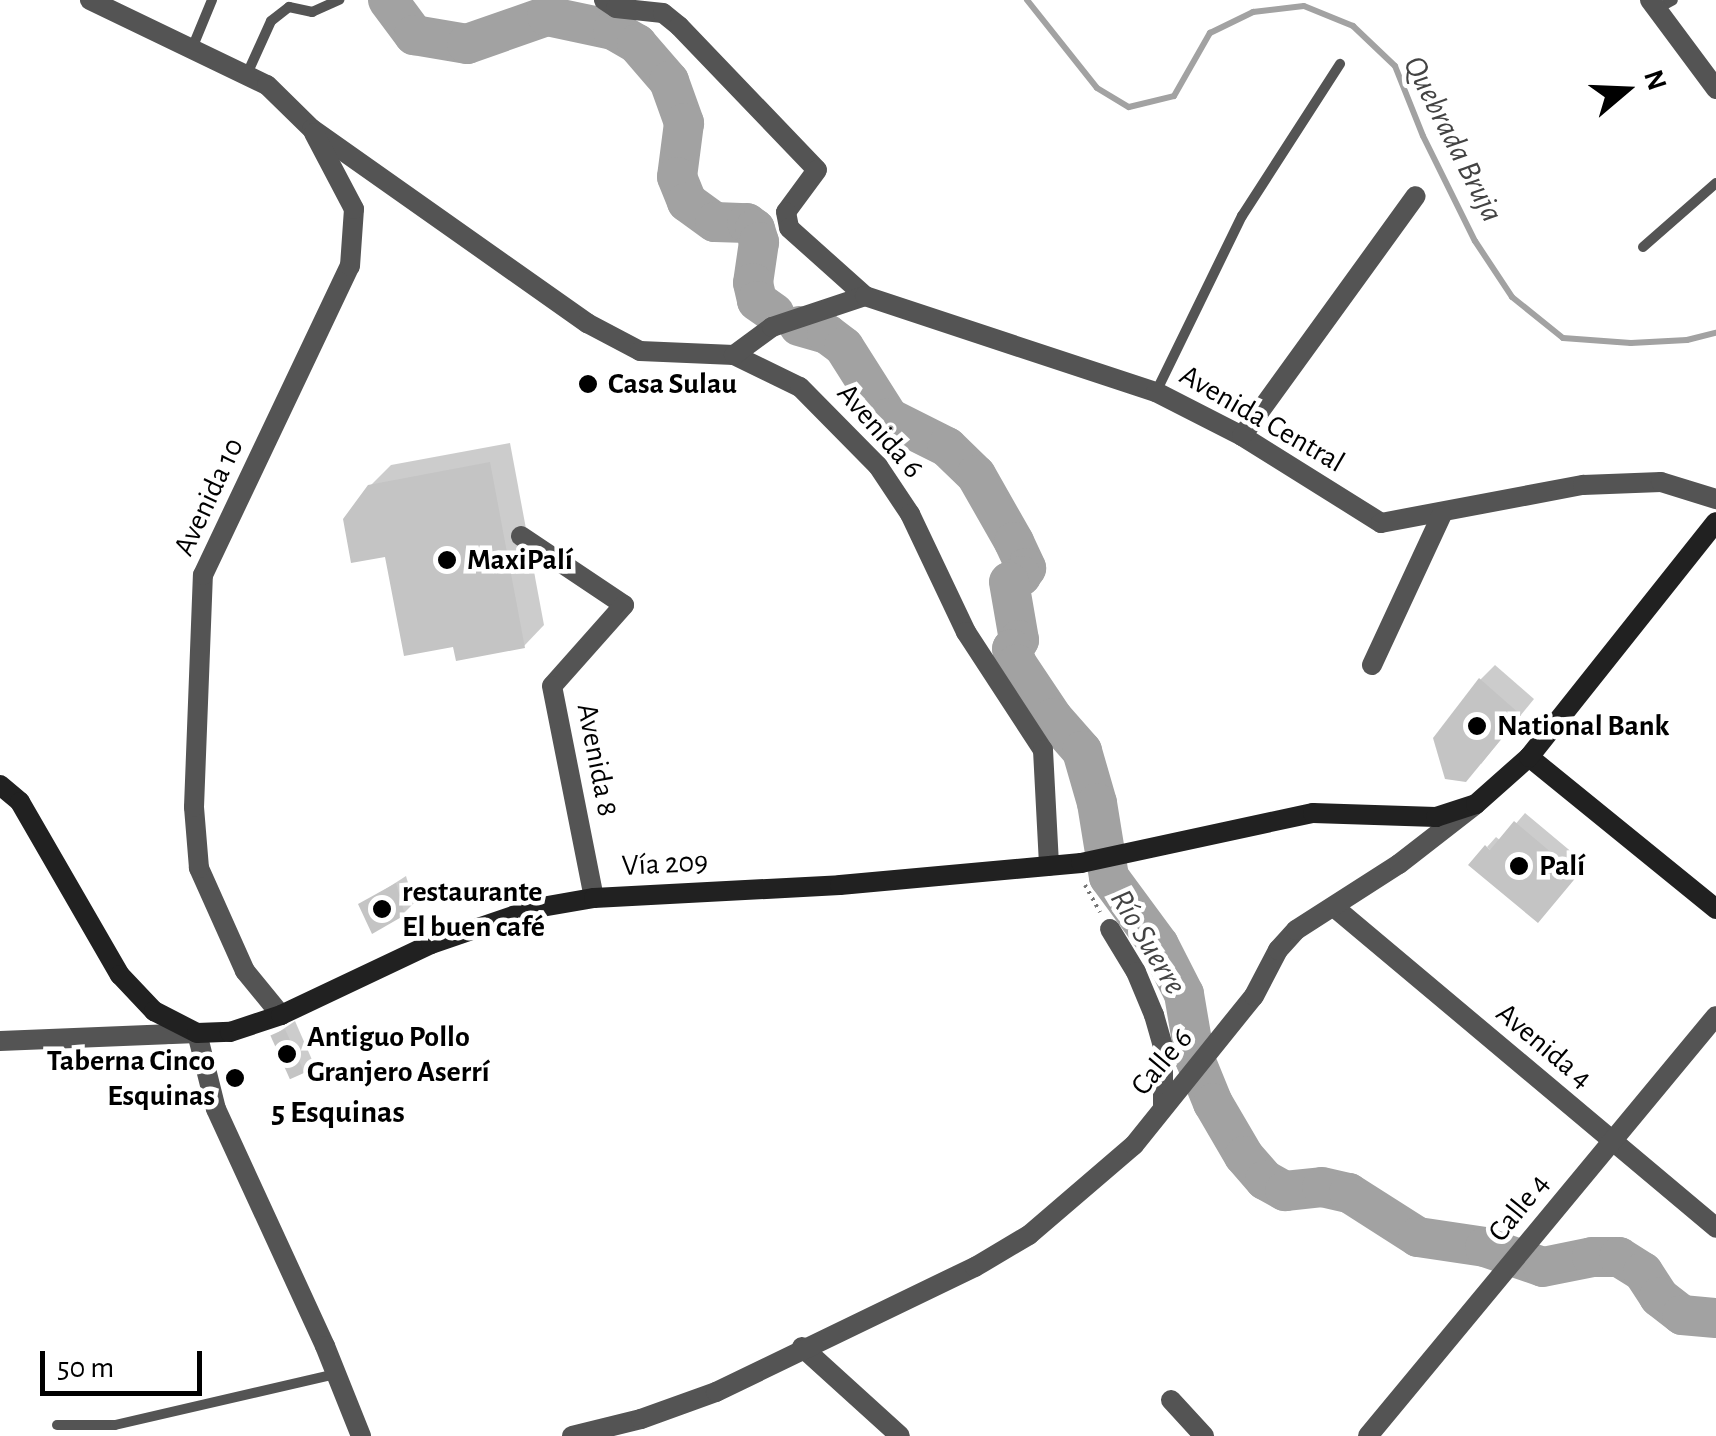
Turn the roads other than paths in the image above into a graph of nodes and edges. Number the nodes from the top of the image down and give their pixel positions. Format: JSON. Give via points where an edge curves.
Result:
{"nodes":[{"id":1,"x":90,"y":0,"type":"edge"},
{"id":2,"x":212,"y":0,"type":"edge"},
{"id":3,"x":339,"y":0,"type":"edge"},
{"id":4,"x":604,"y":0,"type":"edge"},
{"id":5,"x":1660,"y":3,"type":"edge"},
{"id":6,"x":193,"y":46,"type":"junction"},
{"id":7,"x":1340,"y":64,"type":"dead end"},
{"id":8,"x":247,"y":74,"type":"junction"},
{"id":9,"x":1716,"y":89,"type":"edge"},
{"id":10,"x":312,"y":129,"type":"junction"},
{"id":11,"x":1716,"y":183,"type":"edge"},
{"id":12,"x":1416,"y":196,"type":"dead end"},
{"id":13,"x":1643,"y":247,"type":"dead end"},
{"id":14,"x":865,"y":296,"type":"junction"},
{"id":15,"x":734,"y":355,"type":"junction"},
{"id":16,"x":1156,"y":392,"type":"junction"},
{"id":17,"x":1242,"y":436,"type":"junction"},
{"id":18,"x":1716,"y":499,"type":"edge"},
{"id":19,"x":1442,"y":514,"type":"junction"},
{"id":20,"x":1716,"y":522,"type":"edge"},
{"id":21,"x":521,"y":536,"type":"dead end"},
{"id":22,"x":1372,"y":665,"type":"dead end"},
{"id":23,"x":1529,"y":757,"type":"junction"},
{"id":24,"x":0,"y":786,"type":"edge"},
{"id":25,"x":1476,"y":804,"type":"junction"},
{"id":26,"x":1050,"y":866,"type":"junction"},
{"id":27,"x":594,"y":898,"type":"junction"},
{"id":28,"x":1334,"y":907,"type":"junction"},
{"id":29,"x":1716,"y":909,"type":"edge"},
{"id":30,"x":1110,"y":930,"type":"road end"},
{"id":31,"x":281,"y":1015,"type":"junction"},
{"id":32,"x":1716,"y":1016,"type":"edge"},
{"id":33,"x":198,"y":1033,"type":"junction"},
{"id":34,"x":0,"y":1041,"type":"edge"},
{"id":35,"x":1162,"y":1105,"type":"junction"},
{"id":36,"x":1610,"y":1142,"type":"junction"},
{"id":37,"x":1716,"y":1228,"type":"edge"},
{"id":38,"x":802,"y":1347,"type":"junction"},
{"id":39,"x":336,"y":1374,"type":"junction"},
{"id":40,"x":1171,"y":1400,"type":"dead end"},
{"id":41,"x":56,"y":1425,"type":"dead end"},
{"id":42,"x":361,"y":1436,"type":"edge"},
{"id":43,"x":572,"y":1436,"type":"edge"},
{"id":44,"x":900,"y":1436,"type":"edge"},
{"id":45,"x":1204,"y":1436,"type":"edge"},
{"id":46,"x":1368,"y":1436,"type":"edge"}],
"edges":[{"from":1,"to":6,"type":"street"},
{"from":2,"to":6,"type":"lane"},
{"from":3,"to":8,"type":"lane","via":[[312,12],[289,7],[270,21]]},
{"from":4,"to":14,"type":"street","via":[[616,8],[663,13],[818,170],[786,212],[788,228]]},
{"from":5,"to":9,"type":"street"},
{"from":6,"to":8,"type":"street"},
{"from":7,"to":16,"type":"lane","via":[[1242,216]]},
{"from":8,"to":10,"type":"street","via":[[267,84]]},
{"from":10,"to":15,"type":"street","name":"Avenida 6","via":[[587,324],[640,351]]},
{"from":10,"to":31,"type":"street","name":"Avenida 10","via":[[354,208],[350,266],[203,575],[194,807],[199,868],[244,971]]},
{"from":11,"to":13,"type":"lane"},
{"from":12,"to":17,"type":"street"},
{"from":14,"to":15,"type":"street","via":[[772,327]]},
{"from":14,"to":16,"type":"street","name":"Avenida Central"},
{"from":15,"to":26,"type":"street","name":"Avenida 6","via":[[800,387],[878,466],[910,514],[966,632],[1043,750]]},
{"from":16,"to":17,"type":"street","name":"Avenida Central"},
{"from":17,"to":19,"type":"street","name":"Avenida Central","via":[[1370,519],[1390,523]]},
{"from":18,"to":19,"type":"street","name":"Avenida Central","via":[[1661,482],[1584,485]]},
{"from":19,"to":22,"type":"street"},
{"from":20,"to":23,"type":"main road","name":"Calle 6"},
{"from":21,"to":27,"type":"street","name":"Avenida 8","via":[[624,605],[552,686]]},
{"from":23,"to":25,"type":"main road","name":"Calle 6"},
{"from":23,"to":29,"type":"main road"},
{"from":24,"to":33,"type":"main road","via":[[20,802],[120,975],[154,1012]]},
{"from":25,"to":26,"type":"main road","name":"Vía 209","via":[[1436,817],[1313,812]]},
{"from":25,"to":28,"type":"street","name":"Calle 6"},
{"from":26,"to":27,"type":"main road","name":"Vía 209"},
{"from":27,"to":31,"type":"main road","name":"Vía 209","via":[[536,908],[431,944]]},
{"from":28,"to":35,"type":"street","name":"Calle 6","via":[[1278,950],[1254,996]]},
{"from":28,"to":36,"type":"street","name":"Avenida 4"},
{"from":30,"to":35,"type":"street","via":[[1154,1015],[1163,1047]]},
{"from":31,"to":33,"type":"main road","name":"Vía 209","via":[[230,1032]]},
{"from":32,"to":36,"type":"street","name":"Calle 4"},
{"from":33,"to":34,"type":"street"},
{"from":33,"to":39,"type":"street","via":[[216,1109]]},
{"from":35,"to":38,"type":"street","name":"Calle 6","via":[[1134,1145],[1029,1235]]},
{"from":36,"to":37,"type":"street","name":"Avenida 4"},
{"from":36,"to":46,"type":"street","name":"Calle 4"},
{"from":38,"to":43,"type":"street","name":"Calle 6","via":[[716,1392]]},
{"from":38,"to":44,"type":"street"},
{"from":39,"to":41,"type":"lane","via":[[115,1426]]},
{"from":39,"to":42,"type":"street"},
{"from":40,"to":45,"type":"street"}]}
